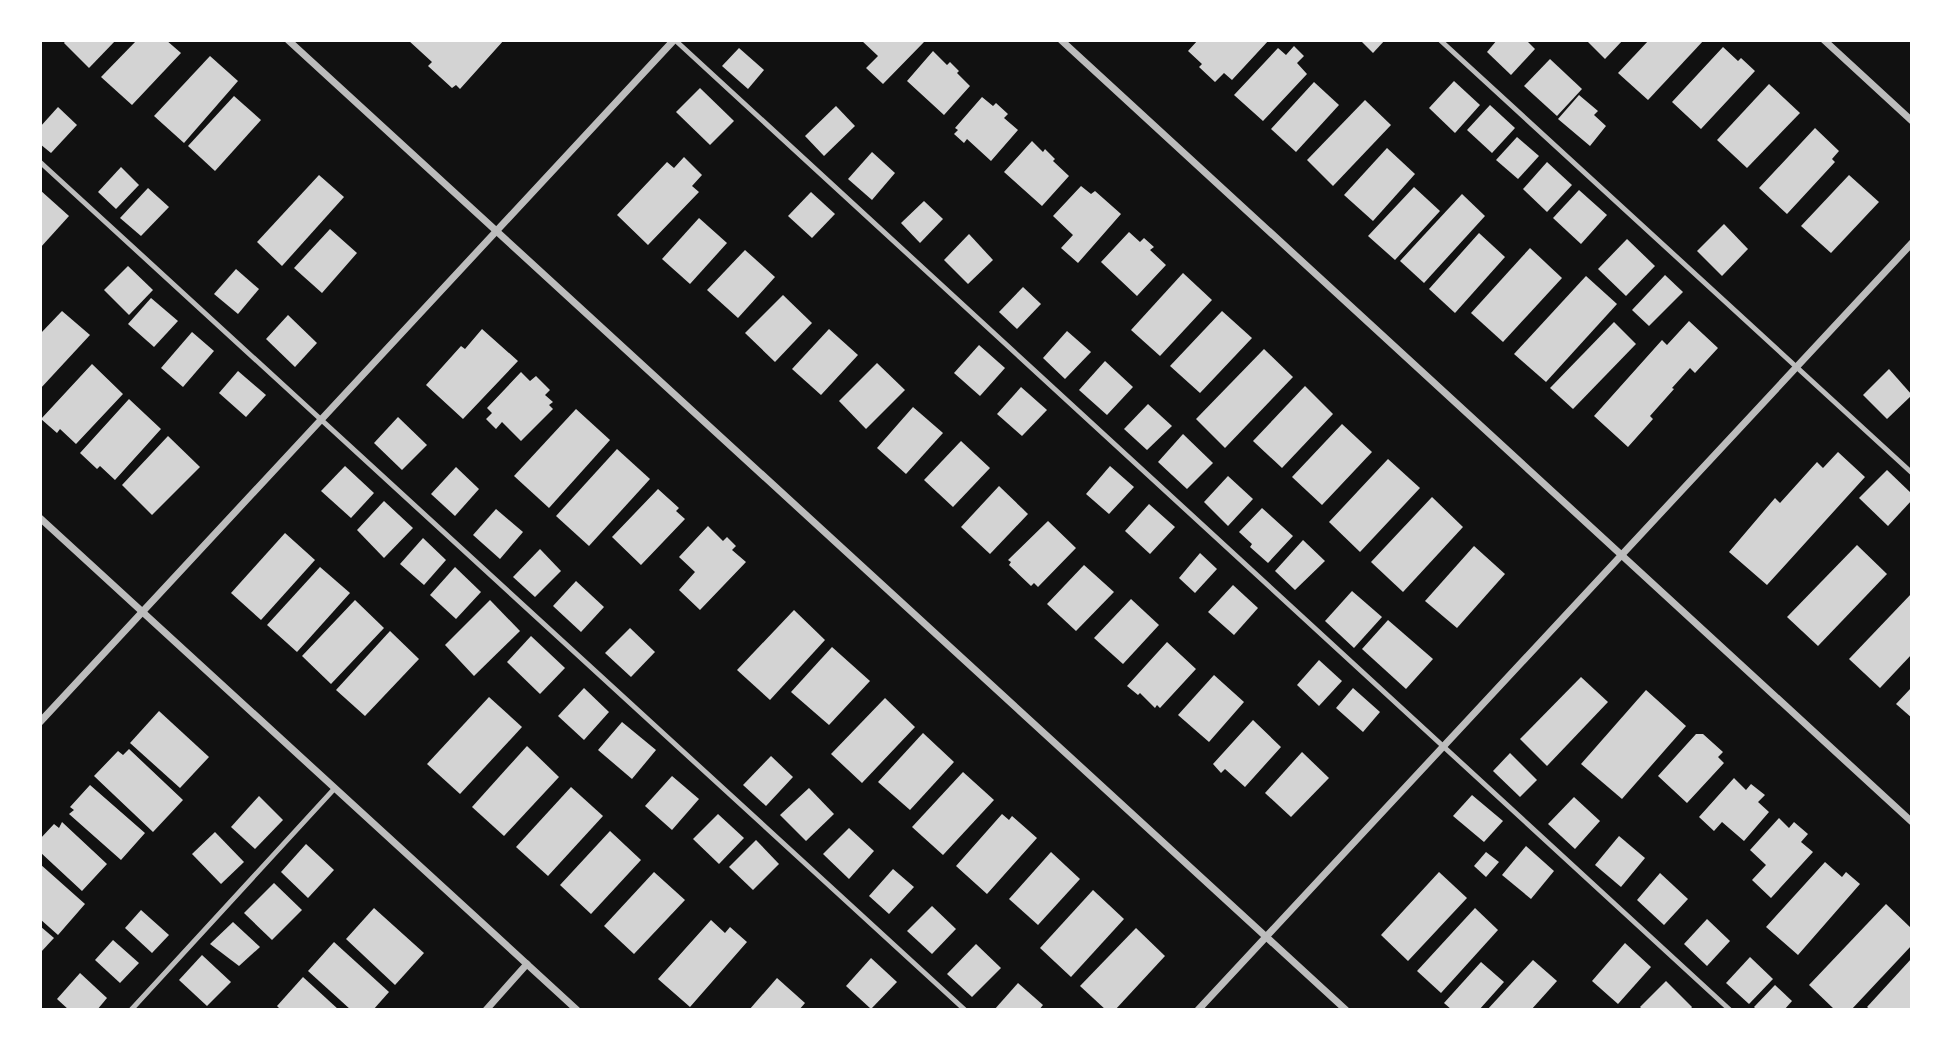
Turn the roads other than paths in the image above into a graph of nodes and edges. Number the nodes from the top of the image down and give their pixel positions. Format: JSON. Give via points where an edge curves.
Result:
{"nodes":[{"id":1,"x":288,"y":40,"type":"edge"},
{"id":2,"x":674,"y":40,"type":"edge"},
{"id":3,"x":1062,"y":40,"type":"edge"},
{"id":4,"x":1440,"y":40,"type":"edge"},
{"id":5,"x":1824,"y":40,"type":"edge"},
{"id":6,"x":1912,"y":121,"type":"edge"},
{"id":7,"x":40,"y":162,"type":"edge"},
{"id":8,"x":496,"y":231,"type":"junction"},
{"id":9,"x":1912,"y":243,"type":"edge"},
{"id":10,"x":1796,"y":367,"type":"junction"},
{"id":11,"x":321,"y":420,"type":"junction"},
{"id":12,"x":1912,"y":473,"type":"edge"},
{"id":13,"x":40,"y":518,"type":"edge"},
{"id":14,"x":1622,"y":554,"type":"junction"},
{"id":15,"x":143,"y":612,"type":"junction"},
{"id":16,"x":40,"y":722,"type":"edge"},
{"id":17,"x":1443,"y":746,"type":"junction"},
{"id":18,"x":335,"y":788,"type":"junction"},
{"id":19,"x":1912,"y":822,"type":"edge"},
{"id":20,"x":1266,"y":936,"type":"junction"},
{"id":21,"x":527,"y":964,"type":"junction"},
{"id":22,"x":131,"y":1010,"type":"edge"},
{"id":23,"x":486,"y":1010,"type":"edge"},
{"id":24,"x":577,"y":1010,"type":"edge"},
{"id":25,"x":965,"y":1010,"type":"edge"},
{"id":26,"x":1198,"y":1010,"type":"edge"},
{"id":27,"x":1346,"y":1010,"type":"edge"},
{"id":28,"x":1730,"y":1010,"type":"edge"}],
"edges":[{"from":1,"to":8,"type":"street"},
{"from":2,"to":8,"type":"street"},
{"from":2,"to":17,"type":"lane"},
{"from":3,"to":14,"type":"street"},
{"from":4,"to":10,"type":"lane"},
{"from":5,"to":6,"type":"street"},
{"from":7,"to":11,"type":"lane"},
{"from":8,"to":11,"type":"street"},
{"from":8,"to":20,"type":"street"},
{"from":9,"to":10,"type":"street"},
{"from":10,"to":12,"type":"lane"},
{"from":10,"to":14,"type":"street"},
{"from":11,"to":15,"type":"street"},
{"from":11,"to":25,"type":"lane"},
{"from":13,"to":15,"type":"street"},
{"from":14,"to":17,"type":"street"},
{"from":14,"to":19,"type":"street"},
{"from":15,"to":16,"type":"street"},
{"from":15,"to":18,"type":"street"},
{"from":17,"to":20,"type":"street"},
{"from":17,"to":28,"type":"lane"},
{"from":18,"to":21,"type":"street"},
{"from":18,"to":22,"type":"lane"},
{"from":20,"to":26,"type":"street"},
{"from":20,"to":27,"type":"street"},
{"from":21,"to":23,"type":"street"},
{"from":21,"to":24,"type":"street"}]}
